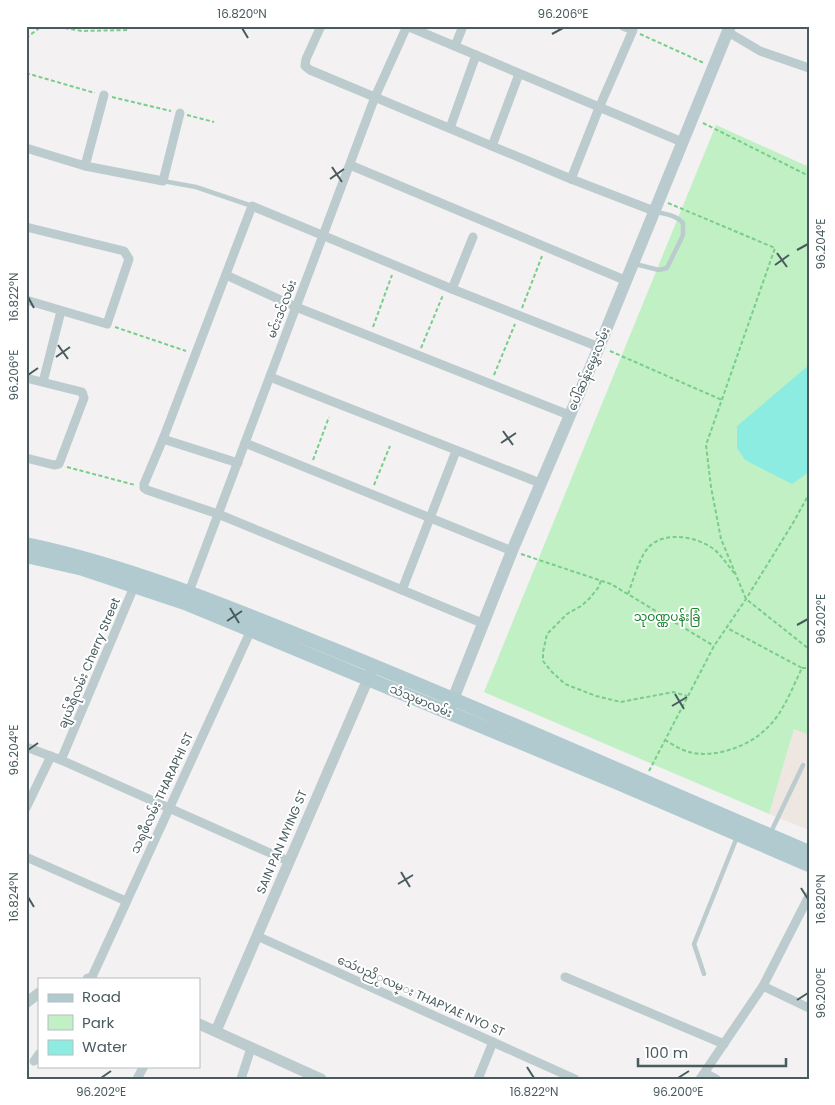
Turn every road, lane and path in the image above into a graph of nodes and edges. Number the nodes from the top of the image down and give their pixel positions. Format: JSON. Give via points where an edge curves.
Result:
{"nodes":[{"id":1,"x":42,"y":26,"type":"edge"},
{"id":2,"x":52,"y":26,"type":"edge"},
{"id":3,"x":321,"y":26,"type":"edge"},
{"id":4,"x":463,"y":26,"type":"edge"},
{"id":5,"x":623,"y":26,"type":"edge"},
{"id":6,"x":412,"y":27,"type":"edge"},
{"id":7,"x":729,"y":29,"type":"edge"},
{"id":8,"x":129,"y":30,"type":"dead end"},
{"id":9,"x":633,"y":30,"type":"junction"},
{"id":10,"x":26,"y":38,"type":"edge"},
{"id":11,"x":455,"y":46,"type":"junction"},
{"id":12,"x":476,"y":55,"type":"junction"},
{"id":13,"x":713,"y":67,"type":"junction"},
{"id":14,"x":809,"y":68,"type":"edge"},
{"id":15,"x":519,"y":74,"type":"junction"},
{"id":16,"x":104,"y":95,"type":"dead end"},
{"id":17,"x":375,"y":97,"type":"junction"},
{"id":18,"x":600,"y":108,"type":"junction"},
{"id":19,"x":180,"y":113,"type":"joint"},
{"id":20,"x":692,"y":117,"type":"junction"},
{"id":21,"x":214,"y":122,"type":"dead end"},
{"id":22,"x":450,"y":128,"type":"junction"},
{"id":23,"x":682,"y":142,"type":"junction"},
{"id":24,"x":492,"y":146,"type":"junction"},
{"id":25,"x":26,"y":148,"type":"edge"},
{"id":26,"x":350,"y":165,"type":"junction"},
{"id":27,"x":85,"y":166,"type":"junction"},
{"id":28,"x":809,"y":176,"type":"edge"},
{"id":29,"x":571,"y":179,"type":"junction"},
{"id":30,"x":162,"y":181,"type":"junction"},
{"id":31,"x":657,"y":205,"type":"junction"},
{"id":32,"x":252,"y":206,"type":"junction"},
{"id":33,"x":26,"y":227,"type":"edge"},
{"id":34,"x":323,"y":236,"type":"junction"},
{"id":35,"x":473,"y":237,"type":"dead end"},
{"id":36,"x":545,"y":247,"type":"junction"},
{"id":37,"x":634,"y":264,"type":"junction"},
{"id":38,"x":395,"y":266,"type":"junction"},
{"id":39,"x":226,"y":275,"type":"junction"},
{"id":40,"x":627,"y":281,"type":"junction"},
{"id":41,"x":449,"y":288,"type":"junction"},
{"id":42,"x":26,"y":300,"type":"edge"},
{"id":43,"x":296,"y":307,"type":"junction"},
{"id":44,"x":61,"y":311,"type":"junction"},
{"id":45,"x":518,"y":316,"type":"junction"},
{"id":46,"x":107,"y":324,"type":"junction"},
{"id":47,"x":370,"y":336,"type":"junction"},
{"id":48,"x":599,"y":347,"type":"junction"},
{"id":49,"x":196,"y":354,"type":"junction"},
{"id":50,"x":418,"y":355,"type":"junction"},
{"id":51,"x":270,"y":377,"type":"junction"},
{"id":52,"x":26,"y":378,"type":"edge"},
{"id":53,"x":43,"y":382,"type":"junction"},
{"id":54,"x":490,"y":383,"type":"junction"},
{"id":55,"x":722,"y":400,"type":"junction"},
{"id":56,"x":570,"y":415,"type":"junction"},
{"id":57,"x":329,"y":417,"type":"dead end"},
{"id":58,"x":163,"y":439,"type":"junction"},
{"id":59,"x":245,"y":443,"type":"junction"},
{"id":60,"x":390,"y":446,"type":"dead end"},
{"id":61,"x":456,"y":451,"type":"junction"},
{"id":62,"x":26,"y":458,"type":"edge"},
{"id":63,"x":238,"y":463,"type":"junction"},
{"id":64,"x":59,"y":464,"type":"junction"},
{"id":65,"x":310,"y":470,"type":"junction"},
{"id":66,"x":540,"y":483,"type":"junction"},
{"id":67,"x":144,"y":488,"type":"junction"},
{"id":68,"x":370,"y":494,"type":"junction"},
{"id":69,"x":809,"y":494,"type":"edge"},
{"id":70,"x":218,"y":514,"type":"junction"},
{"id":71,"x":429,"y":518,"type":"junction"},
{"id":72,"x":27,"y":549,"type":"edge"},
{"id":73,"x":512,"y":551,"type":"junction"},
{"id":74,"x":736,"y":576,"type":"junction"},
{"id":75,"x":137,"y":580,"type":"junction"},
{"id":76,"x":601,"y":581,"type":"junction"},
{"id":77,"x":402,"y":590,"type":"junction"},
{"id":78,"x":628,"y":594,"type":"junction"},
{"id":79,"x":187,"y":597,"type":"junction"},
{"id":80,"x":746,"y":599,"type":"junction"},
{"id":81,"x":254,"y":624,"type":"junction"},
{"id":82,"x":482,"y":624,"type":"junction"},
{"id":83,"x":727,"y":628,"type":"junction"},
{"id":84,"x":714,"y":646,"type":"junction"},
{"id":85,"x":809,"y":649,"type":"edge"},
{"id":86,"x":802,"y":668,"type":"junction"},
{"id":87,"x":809,"y":668,"type":"edge"},
{"id":88,"x":371,"y":672,"type":"junction"},
{"id":89,"x":687,"y":697,"type":"junction"},
{"id":90,"x":454,"y":698,"type":"junction"},
{"id":91,"x":448,"y":712,"type":"junction"},
{"id":92,"x":665,"y":740,"type":"junction"},
{"id":93,"x":26,"y":747,"type":"edge"},
{"id":94,"x":51,"y":756,"type":"junction"},
{"id":95,"x":62,"y":760,"type":"junction"},
{"id":96,"x":803,"y":765,"type":"dead end"},
{"id":97,"x":643,"y":781,"type":"junction"},
{"id":98,"x":26,"y":808,"type":"edge"},
{"id":99,"x":169,"y":808,"type":"junction"},
{"id":100,"x":738,"y":835,"type":"junction"},
{"id":101,"x":769,"y":835,"type":"junction"},
{"id":102,"x":809,"y":852,"type":"edge"},
{"id":103,"x":26,"y":858,"type":"edge"},
{"id":104,"x":288,"y":861,"type":"junction"},
{"id":105,"x":809,"y":865,"type":"edge"},
{"id":106,"x":809,"y":896,"type":"edge"},
{"id":107,"x":126,"y":901,"type":"junction"},
{"id":108,"x":257,"y":936,"type":"junction"},
{"id":109,"x":704,"y":974,"type":"dead end"},
{"id":110,"x":565,"y":976,"type":"dead end"},
{"id":111,"x":91,"y":978,"type":"edge"},
{"id":112,"x":763,"y":986,"type":"junction"},
{"id":113,"x":38,"y":993,"type":"edge"},
{"id":114,"x":26,"y":1004,"type":"edge"},
{"id":115,"x":809,"y":1008,"type":"edge"},
{"id":116,"x":200,"y":1024,"type":"edge"},
{"id":117,"x":216,"y":1031,"type":"junction"},
{"id":118,"x":493,"y":1042,"type":"junction"},
{"id":119,"x":724,"y":1044,"type":"junction"},
{"id":120,"x":251,"y":1048,"type":"junction"},
{"id":121,"x":703,"y":1076,"type":"edge"},
{"id":122,"x":241,"y":1079,"type":"edge"},
{"id":123,"x":321,"y":1079,"type":"edge"},
{"id":124,"x":478,"y":1079,"type":"edge"},
{"id":125,"x":575,"y":1079,"type":"edge"},
{"id":126,"x":716,"y":1079,"type":"edge"}],
"edges":[{"from":1,"to":10,"type":"path"},
{"from":2,"to":8,"type":"path","via":[[82,31]]},
{"from":3,"to":17,"type":"street","via":[[305,66]]},
{"from":4,"to":11,"type":"street"},
{"from":5,"to":9,"type":"street"},
{"from":6,"to":11,"type":"street"},
{"from":6,"to":17,"type":"street","name":"မင်းဒင်လမ်း"},
{"from":7,"to":13,"type":"main road","name":"ပေါ်ဆန်းမွှေးလမ်း"},
{"from":7,"to":14,"type":"street","via":[[760,51]]},
{"from":9,"to":13,"type":"path"},
{"from":9,"to":18,"type":"street"},
{"from":11,"to":12,"type":"street"},
{"from":12,"to":15,"type":"street"},
{"from":12,"to":22,"type":"street"},
{"from":13,"to":20,"type":"main road","name":"ပေါ်ဆန်းမွှေးလမ်း"},
{"from":15,"to":18,"type":"street"},
{"from":15,"to":24,"type":"street"},
{"from":16,"to":27,"type":"street"},
{"from":17,"to":22,"type":"street"},
{"from":17,"to":26,"type":"street","name":"မင်းဒင်လမ်း"},
{"from":18,"to":23,"type":"street"},
{"from":18,"to":29,"type":"street"},
{"from":19,"to":21,"type":"path"},
{"from":19,"to":30,"type":"street"},
{"from":20,"to":23,"type":"main road","name":"ပေါ်ဆန်းမွှေးလမ်း"},
{"from":20,"to":28,"type":"path"},
{"from":22,"to":24,"type":"street"},
{"from":23,"to":31,"type":"main road","name":"ပေါ်ဆန်းမွှေးလမ်း"},
{"from":24,"to":29,"type":"street"},
{"from":25,"to":27,"type":"street"},
{"from":26,"to":34,"type":"street","name":"မင်းဒင်လမ်း"},
{"from":26,"to":36,"type":"street"},
{"from":27,"to":30,"type":"street"},
{"from":29,"to":31,"type":"street"},
{"from":30,"to":32,"type":"lane","via":[[196,186]]},
{"from":31,"to":37,"type":"main road","name":"ပေါ်ဆန်းမွှေးလမ်း"},
{"from":31,"to":37,"type":"lane","via":[[681,220],[683,235],[667,268],[659,270]]},
{"from":31,"to":55,"type":"path","via":[[775,248]]},
{"from":32,"to":34,"type":"street"},
{"from":32,"to":39,"type":"street"},
{"from":33,"to":46,"type":"street","via":[[124,251],[129,258]]},
{"from":34,"to":38,"type":"street"},
{"from":34,"to":43,"type":"street","name":"မင်းဒင်လမ်း"},
{"from":35,"to":41,"type":"street"},
{"from":36,"to":40,"type":"street"},
{"from":36,"to":45,"type":"path"},
{"from":37,"to":40,"type":"main road","name":"ပေါ်ဆန်းမွှေးလမ်း"},
{"from":38,"to":41,"type":"street"},
{"from":38,"to":47,"type":"path"},
{"from":39,"to":43,"type":"street"},
{"from":39,"to":49,"type":"street"},
{"from":40,"to":48,"type":"main road","name":"ပေါ်ဆန်းမွှေးလမ်း"},
{"from":41,"to":45,"type":"street"},
{"from":41,"to":50,"type":"path"},
{"from":42,"to":44,"type":"street"},
{"from":43,"to":47,"type":"street"},
{"from":43,"to":51,"type":"street","name":"မင်းဒင်လမ်း"},
{"from":44,"to":46,"type":"street"},
{"from":44,"to":53,"type":"street"},
{"from":45,"to":48,"type":"street"},
{"from":45,"to":54,"type":"path"},
{"from":46,"to":49,"type":"path"},
{"from":47,"to":50,"type":"street"},
{"from":48,"to":55,"type":"path"},
{"from":48,"to":56,"type":"main road","name":"ပေါ်ဆန်းမွှေးလမ်း"},
{"from":49,"to":58,"type":"street"},
{"from":50,"to":54,"type":"street"},
{"from":51,"to":59,"type":"street","name":"မင်းဒင်လမ်း"},
{"from":51,"to":61,"type":"street"},
{"from":52,"to":53,"type":"street"},
{"from":53,"to":64,"type":"street","via":[[82,392],[84,398]]},
{"from":54,"to":56,"type":"street"},
{"from":55,"to":74,"type":"path","via":[[706,445],[721,539]]},
{"from":56,"to":66,"type":"main road","name":"ပေါ်ဆန်းမွှေးလမ်း"},
{"from":57,"to":65,"type":"path"},
{"from":58,"to":63,"type":"street"},
{"from":58,"to":67,"type":"street"},
{"from":59,"to":63,"type":"street","name":"မင်းဒင်လမ်း"},
{"from":59,"to":65,"type":"street"},
{"from":60,"to":68,"type":"path"},
{"from":61,"to":66,"type":"street"},
{"from":61,"to":71,"type":"street"},
{"from":62,"to":64,"type":"street"},
{"from":63,"to":70,"type":"street","name":"မင်းဒင်လမ်း"},
{"from":64,"to":67,"type":"path"},
{"from":65,"to":68,"type":"street"},
{"from":66,"to":73,"type":"main road","name":"ပေါ်ဆန်းမွှေးလမ်း"},
{"from":67,"to":70,"type":"street"},
{"from":68,"to":71,"type":"street"},
{"from":69,"to":80,"type":"path"},
{"from":70,"to":77,"type":"street"},
{"from":70,"to":79,"type":"street","name":"မင်းဒင်လမ်း"},
{"from":71,"to":73,"type":"street"},
{"from":71,"to":77,"type":"street"},
{"from":72,"to":75,"type":"main road","name":"သံသုမာလမ်း","via":[[83,569]]},
{"from":73,"to":76,"type":"path"},
{"from":73,"to":82,"type":"main road","name":"ပေါ်ဆန်းမွှေးလမ်း"},
{"from":74,"to":78,"type":"path","via":[[717,552],[699,540],[672,536],[652,543],[646,550]]},
{"from":74,"to":80,"type":"path"},
{"from":75,"to":79,"type":"main road","name":"သံသုမာလမ်း"},
{"from":75,"to":95,"type":"street","name":"ချယ်ရီလမ်း Cherry Street"},
{"from":76,"to":78,"type":"path"},
{"from":76,"to":89,"type":"path","via":[[589,599],[567,614],[547,634],[543,661],[565,684],[596,696],[621,702],[673,692]]},
{"from":77,"to":82,"type":"street"},
{"from":78,"to":84,"type":"path"},
{"from":79,"to":81,"type":"main road","name":"သံသုမာလမ်း"},
{"from":80,"to":83,"type":"path"},
{"from":80,"to":85,"type":"path"},
{"from":81,"to":88,"type":"main road","name":"သံသုမာလမ်း"},
{"from":81,"to":99,"type":"street","name":"သရဖီလမ်း THARAPHI ST"},
{"from":82,"to":90,"type":"main road","name":"ပေါ်ဆန်းမွှေးလမ်း"},
{"from":83,"to":84,"type":"path"},
{"from":83,"to":86,"type":"path"},
{"from":84,"to":89,"type":"path"},
{"from":86,"to":87,"type":"path"},
{"from":86,"to":92,"type":"path","via":[[789,697],[767,728],[736,749],[696,754]]},
{"from":88,"to":90,"type":"main road","name":"သံသုမာလမ်း"},
{"from":88,"to":91,"type":"main road","name":"သံသုမာလမ်း"},
{"from":88,"to":104,"type":"street","name":"SAIN PAN MYING ST"},
{"from":89,"to":92,"type":"path"},
{"from":90,"to":91,"type":"main road","name":"ပေါ်ဆန်းမွှေးလမ်း"},
{"from":90,"to":97,"type":"main road","name":"သံသုမာလမ်း"},
{"from":91,"to":100,"type":"main road","name":"သံသုမာလမ်း"},
{"from":92,"to":97,"type":"path"},
{"from":93,"to":94,"type":"street"},
{"from":94,"to":95,"type":"street"},
{"from":94,"to":98,"type":"street"},
{"from":95,"to":99,"type":"street"},
{"from":96,"to":101,"type":"lane"},
{"from":97,"to":101,"type":"main road","name":"သံသုမာလမ်း"},
{"from":99,"to":104,"type":"street"},
{"from":99,"to":107,"type":"street","name":"သရဖီလမ်း THARAPHI ST"},
{"from":100,"to":105,"type":"main road","name":"သံသုမာလမ်း"},
{"from":100,"to":109,"type":"lane","via":[[694,944]]},
{"from":101,"to":102,"type":"main road","name":"သံသုမာလမ်း"},
{"from":103,"to":107,"type":"street"},
{"from":104,"to":108,"type":"street","name":"SAIN PAN MYING ST"},
{"from":106,"to":112,"type":"street"},
{"from":107,"to":111,"type":"street","name":"သရဖီလမ်း THARAPHI ST"},
{"from":108,"to":117,"type":"street","name":"SAIN PAN MYING ST"},
{"from":108,"to":118,"type":"street","name":"သေဴပညိႂလမ္း THAPYAE NYO ST"},
{"from":110,"to":119,"type":"street"},
{"from":112,"to":115,"type":"street"},
{"from":112,"to":119,"type":"street"},
{"from":113,"to":114,"type":"street"},
{"from":116,"to":117,"type":"street"},
{"from":117,"to":120,"type":"street"},
{"from":118,"to":124,"type":"street"},
{"from":118,"to":125,"type":"street","name":"သေဴပညိႂလမ္း THAPYAE NYO ST"},
{"from":119,"to":121,"type":"street"},
{"from":120,"to":122,"type":"street"},
{"from":120,"to":123,"type":"street"},
{"from":121,"to":126,"type":"street"}]}
